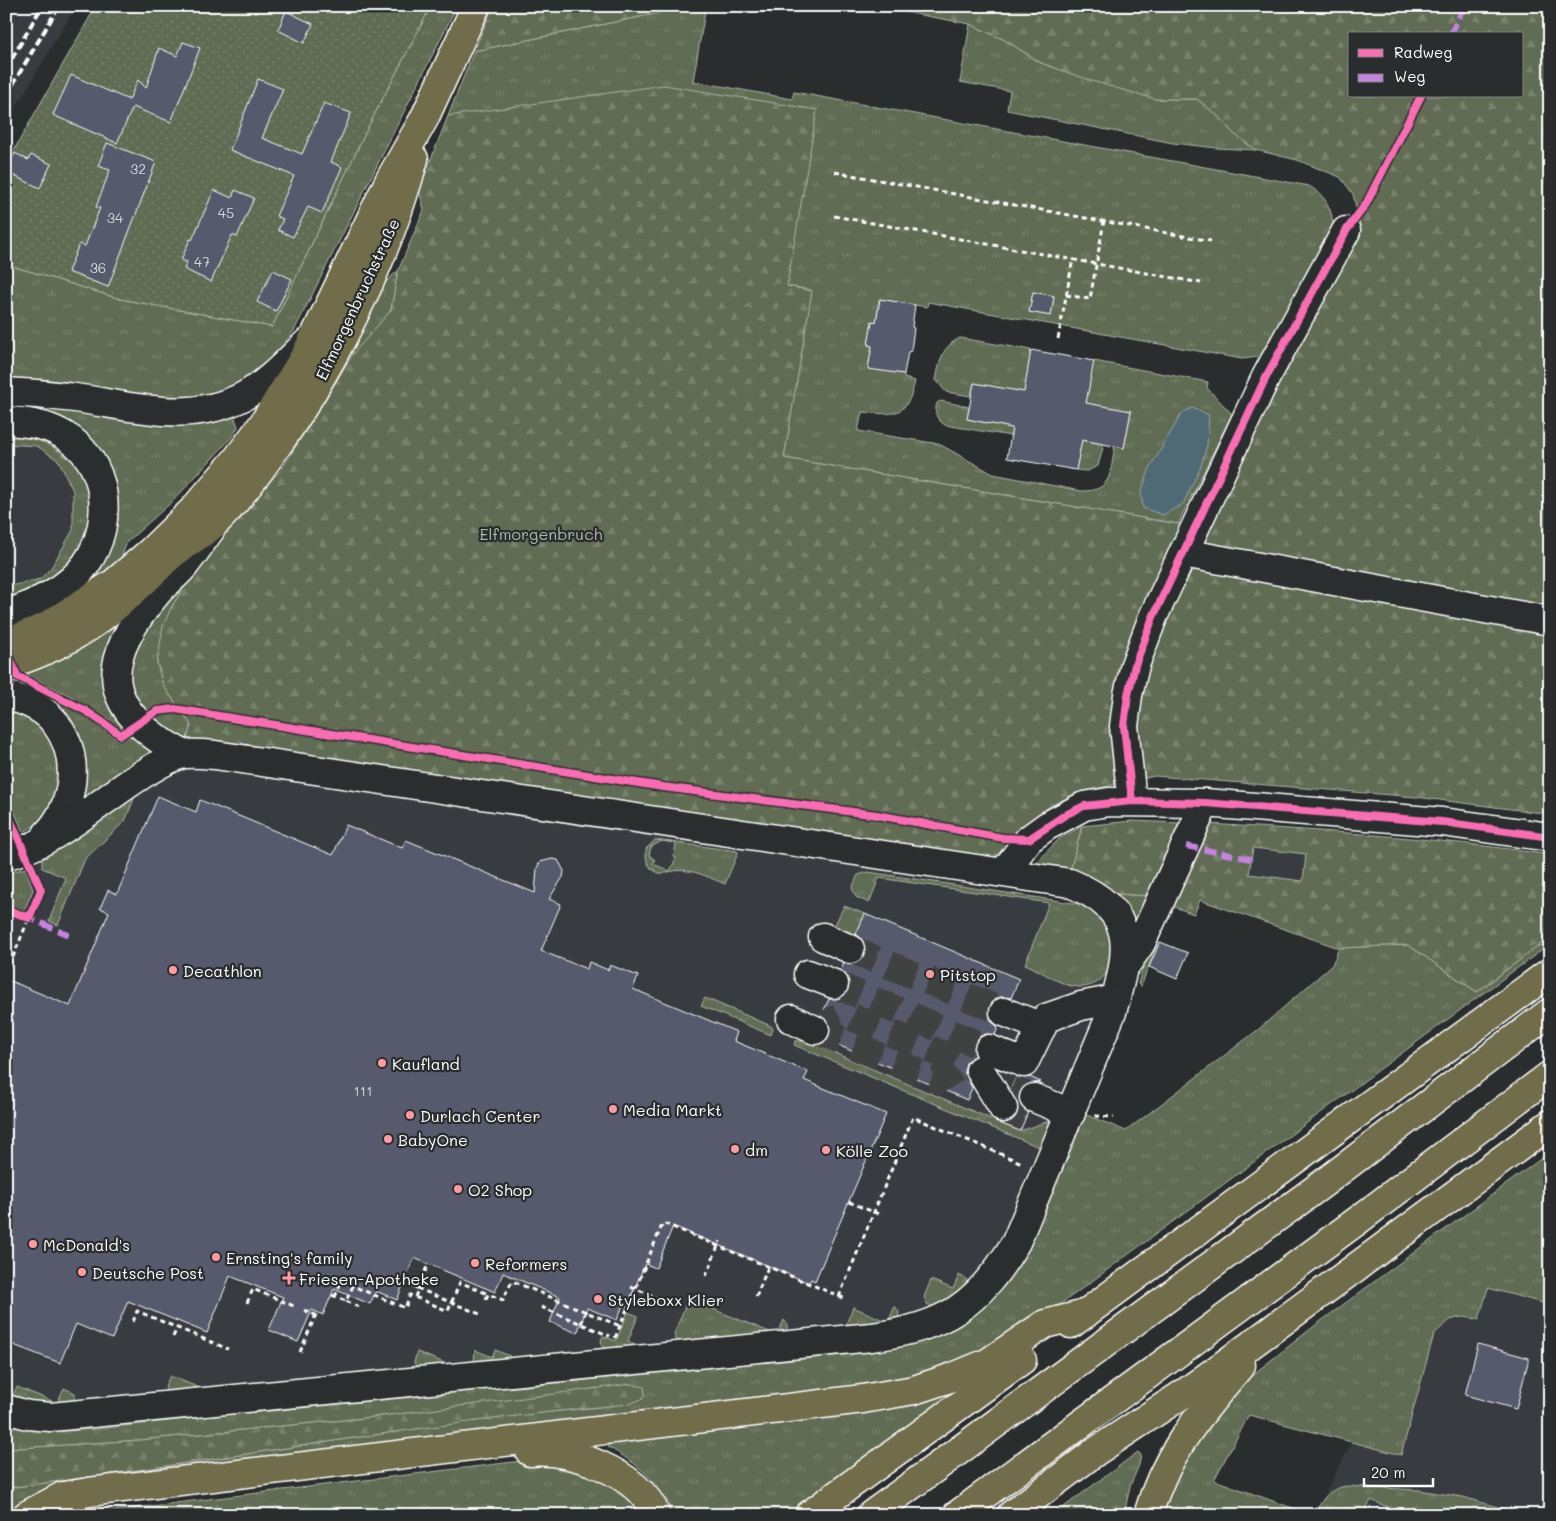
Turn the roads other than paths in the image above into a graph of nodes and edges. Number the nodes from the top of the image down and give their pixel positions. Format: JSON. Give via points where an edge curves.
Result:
{"nodes":[{"id":1,"x":476,"y":6,"type":"edge"},
{"id":2,"x":424,"y":119,"type":"junction"},
{"id":3,"x":1346,"y":230,"type":"dead end"},
{"id":4,"x":315,"y":336,"type":"junction"},
{"id":5,"x":6,"y":392,"type":"edge"},
{"id":6,"x":6,"y":421,"type":"edge"},
{"id":7,"x":216,"y":522,"type":"junction"},
{"id":8,"x":1183,"y":553,"type":"junction"},
{"id":9,"x":6,"y":615,"type":"edge"},
{"id":10,"x":1550,"y":621,"type":"edge"},
{"id":11,"x":6,"y":643,"type":"edge"},
{"id":12,"x":6,"y":665,"type":"edge"},
{"id":13,"x":6,"y":695,"type":"edge"},
{"id":14,"x":183,"y":754,"type":"junction"},
{"id":15,"x":1132,"y":801,"type":"junction"},
{"id":16,"x":1205,"y":803,"type":"junction"},
{"id":17,"x":1550,"y":837,"type":"edge"},
{"id":18,"x":37,"y":844,"type":"junction"},
{"id":19,"x":6,"y":855,"type":"edge"},
{"id":20,"x":1004,"y":872,"type":"junction"},
{"id":21,"x":823,"y":937,"type":"dead end"},
{"id":22,"x":850,"y":948,"type":"tunnel mouth"},
{"id":23,"x":1125,"y":966,"type":"junction"},
{"id":24,"x":1550,"y":972,"type":"edge"},
{"id":25,"x":808,"y":974,"type":"dead end"},
{"id":26,"x":834,"y":984,"type":"tunnel mouth"},
{"id":27,"x":1116,"y":999,"type":"junction"},
{"id":28,"x":1004,"y":1012,"type":"tunnel mouth"},
{"id":29,"x":1550,"y":1012,"type":"edge"},
{"id":30,"x":791,"y":1019,"type":"dead end"},
{"id":31,"x":1042,"y":1028,"type":"junction"},
{"id":32,"x":815,"y":1030,"type":"dead end"},
{"id":33,"x":1550,"y":1075,"type":"edge"},
{"id":34,"x":1074,"y":1113,"type":"junction"},
{"id":35,"x":1550,"y":1124,"type":"edge"},
{"id":36,"x":1085,"y":1314,"type":"junction"},
{"id":37,"x":1267,"y":1333,"type":"junction"},
{"id":38,"x":6,"y":1409,"type":"edge"},
{"id":39,"x":27,"y":1515,"type":"edge"},
{"id":40,"x":68,"y":1515,"type":"edge"},
{"id":41,"x":656,"y":1515,"type":"edge"},
{"id":42,"x":809,"y":1515,"type":"edge"},
{"id":43,"x":871,"y":1515,"type":"edge"},
{"id":44,"x":957,"y":1515,"type":"edge"},
{"id":45,"x":1011,"y":1515,"type":"edge"},
{"id":46,"x":1148,"y":1515,"type":"edge"}],
"edges":[{"from":1,"to":2,"type":"main road","name":"Elfmorgenbruchstraße"},
{"from":2,"to":4,"type":"main road","name":"Elfmorgenbruchstraße","via":[[389,181]]},
{"from":2,"to":7,"type":"main road","name":"Elfmorgenbruchstraße","via":[[404,194],[336,352],[286,434]]},
{"from":3,"to":8,"type":"lane","via":[[1266,377]]},
{"from":4,"to":5,"type":"lane","via":[[260,386],[243,397],[211,409],[182,413],[145,410],[75,398]]},
{"from":4,"to":11,"type":"main road","name":"Elfmorgenbruchstraße","via":[[282,397],[236,460],[150,552],[114,583],[45,627]]},
{"from":6,"to":9,"type":"lane","via":[[44,426],[76,444],[91,461],[100,480],[105,507],[100,537],[86,564],[53,594]]},
{"from":7,"to":12,"type":"main road","name":"Elfmorgenbruchstraße","via":[[170,556],[134,593],[77,636],[41,654]]},
{"from":7,"to":14,"type":"lane","via":[[183,567],[141,613],[118,655],[117,688],[123,706],[149,734]]},
{"from":8,"to":10,"type":"lane"},
{"from":8,"to":15,"type":"lane","via":[[1153,616],[1128,695],[1124,726]]},
{"from":13,"to":18,"type":"lane","via":[[44,712],[56,722],[66,741],[72,774],[67,805],[55,826]]},
{"from":14,"to":18,"type":"lane","via":[[151,769],[88,814]]},
{"from":14,"to":20,"type":"lane","via":[[215,755]]},
{"from":15,"to":16,"type":"lane"},
{"from":15,"to":20,"type":"lane","via":[[1084,806],[1065,815],[1029,839]]},
{"from":16,"to":17,"type":"lane","via":[[1442,822]]},
{"from":16,"to":23,"type":"lane","via":[[1140,943]]},
{"from":18,"to":19,"type":"lane"},
{"from":20,"to":23,"type":"lane","via":[[1070,883],[1102,900],[1123,929]]},
{"from":21,"to":22,"type":"lane"},
{"from":23,"to":27,"type":"lane"},
{"from":24,"to":36,"type":"main road"},
{"from":25,"to":26,"type":"lane"},
{"from":27,"to":31,"type":"lane","via":[[1046,1018]]},
{"from":27,"to":34,"type":"lane"},
{"from":28,"to":31,"type":"lane"},
{"from":29,"to":43,"type":"main road","via":[[1321,1185]]},
{"from":30,"to":32,"type":"lane"},
{"from":31,"to":34,"type":"lane","via":[[1024,1063],[985,1060],[1018,1103]]},
{"from":33,"to":44,"type":"main road"},
{"from":34,"to":38,"type":"lane","via":[[1049,1162],[1024,1226],[997,1274],[966,1305],[913,1330],[841,1340],[51,1417]]},
{"from":35,"to":37,"type":"main road"},
{"from":36,"to":39,"type":"main road","via":[[1046,1324],[987,1363],[914,1390],[535,1440],[88,1492],[63,1496]]},
{"from":36,"to":42,"type":"main road"},
{"from":37,"to":45,"type":"main road","via":[[1095,1452]]},
{"from":37,"to":46,"type":"main road","via":[[1200,1413],[1171,1458]]},
{"from":40,"to":41,"type":"main road","via":[[106,1503],[534,1452],[564,1454],[612,1471],[644,1495]]}]}
